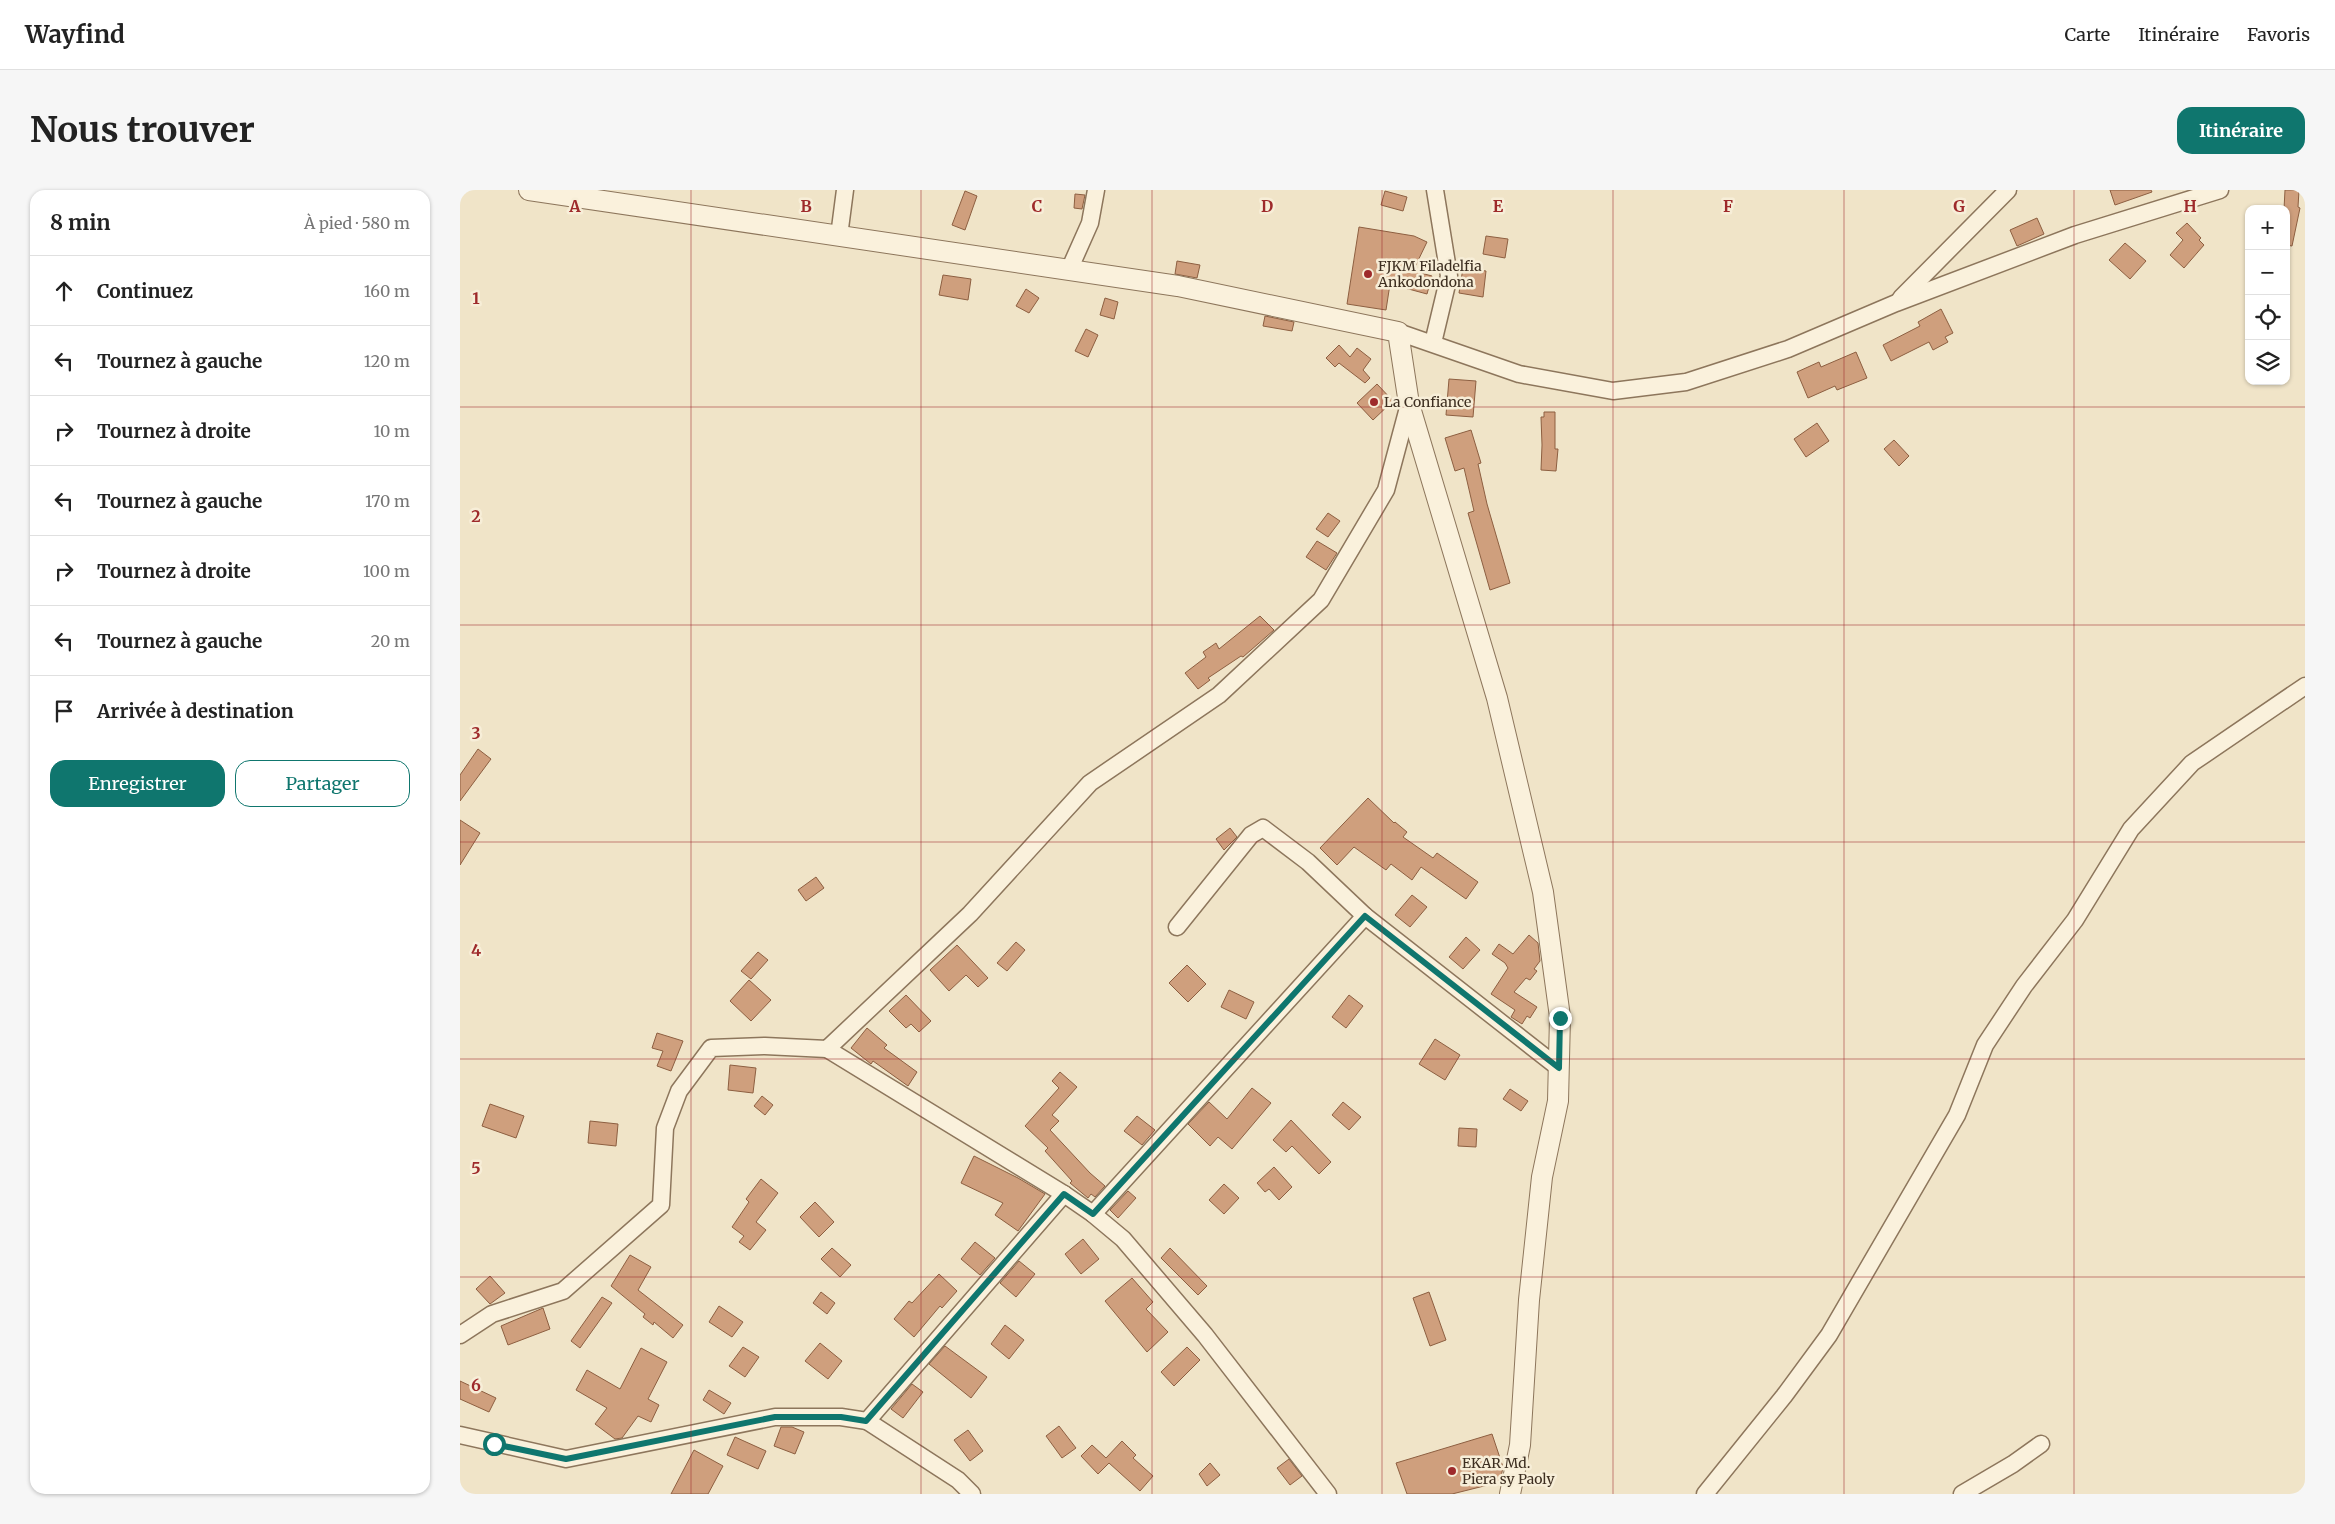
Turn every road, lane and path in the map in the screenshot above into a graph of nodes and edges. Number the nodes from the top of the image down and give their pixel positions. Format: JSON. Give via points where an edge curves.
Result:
{"nodes":[{"id":1,"x":529,"y":190,"type":"edge"},
{"id":2,"x":844,"y":190,"type":"edge"},
{"id":3,"x":1096,"y":190,"type":"edge"},
{"id":4,"x":1435,"y":190,"type":"edge"},
{"id":5,"x":2008,"y":190,"type":"edge"},
{"id":6,"x":2220,"y":190,"type":"edge"},
{"id":7,"x":839,"y":236,"type":"junction"},
{"id":8,"x":1070,"y":268,"type":"junction"},
{"id":9,"x":1896,"y":304,"type":"junction"},
{"id":10,"x":1398,"y":332,"type":"junction"},
{"id":11,"x":1433,"y":343,"type":"junction"},
{"id":12,"x":1409,"y":404,"type":"junction"},
{"id":13,"x":2305,"y":686,"type":"edge"},
{"id":14,"x":1365,"y":916,"type":"junction"},
{"id":15,"x":1177,"y":926,"type":"dead end"},
{"id":16,"x":827,"y":1049,"type":"junction"},
{"id":17,"x":1559,"y":1068,"type":"junction"},
{"id":18,"x":1064,"y":1194,"type":"junction"},
{"id":19,"x":1093,"y":1214,"type":"junction"},
{"id":20,"x":460,"y":1334,"type":"edge"},
{"id":21,"x":866,"y":1421,"type":"junction"},
{"id":22,"x":460,"y":1435,"type":"edge"},
{"id":23,"x":2041,"y":1444,"type":"dead end"},
{"id":24,"x":972,"y":1494,"type":"edge"},
{"id":25,"x":1328,"y":1494,"type":"edge"},
{"id":26,"x":1510,"y":1494,"type":"edge"},
{"id":27,"x":1705,"y":1494,"type":"edge"},
{"id":28,"x":1962,"y":1494,"type":"edge"}],
"edges":[{"from":1,"to":7,"type":"street"},
{"from":2,"to":7,"type":"street"},
{"from":3,"to":8,"type":"street","via":[[1090,223]]},
{"from":4,"to":11,"type":"street","via":[[1449,276]]},
{"from":5,"to":9,"type":"street"},
{"from":6,"to":9,"type":"street","via":[[2075,235]]},
{"from":7,"to":8,"type":"street"},
{"from":8,"to":10,"type":"street","via":[[1178,286]]},
{"from":9,"to":11,"type":"street","via":[[1788,350],[1686,382],[1614,391],[1519,374]]},
{"from":10,"to":11,"type":"street"},
{"from":10,"to":12,"type":"street"},
{"from":12,"to":16,"type":"street","via":[[1386,490],[1321,600],[1219,695],[1090,783],[970,914]]},
{"from":12,"to":17,"type":"street","via":[[1497,698],[1543,892],[1560,1018]]},
{"from":13,"to":27,"type":"street","via":[[2192,764],[2131,829],[2075,920],[2024,986],[1985,1044],[1957,1115],[1829,1335]]},
{"from":14,"to":15,"type":"street","via":[[1308,862],[1262,828],[1251,835]]},
{"from":14,"to":17,"type":"street"},
{"from":14,"to":19,"type":"street"},
{"from":16,"to":18,"type":"street"},
{"from":16,"to":20,"type":"street","via":[[711,1048],[678,1091],[664,1128],[661,1204],[563,1291],[492,1314]]},
{"from":17,"to":26,"type":"street","via":[[1558,1101],[1542,1177],[1529,1300],[1520,1445]]},
{"from":18,"to":19,"type":"street"},
{"from":18,"to":21,"type":"street"},
{"from":19,"to":25,"type":"street","via":[[1123,1240],[1205,1336]]},
{"from":21,"to":22,"type":"street","via":[[841,1417],[775,1417],[566,1459]]},
{"from":21,"to":24,"type":"street","via":[[958,1480]]},
{"from":23,"to":28,"type":"street"}]}
